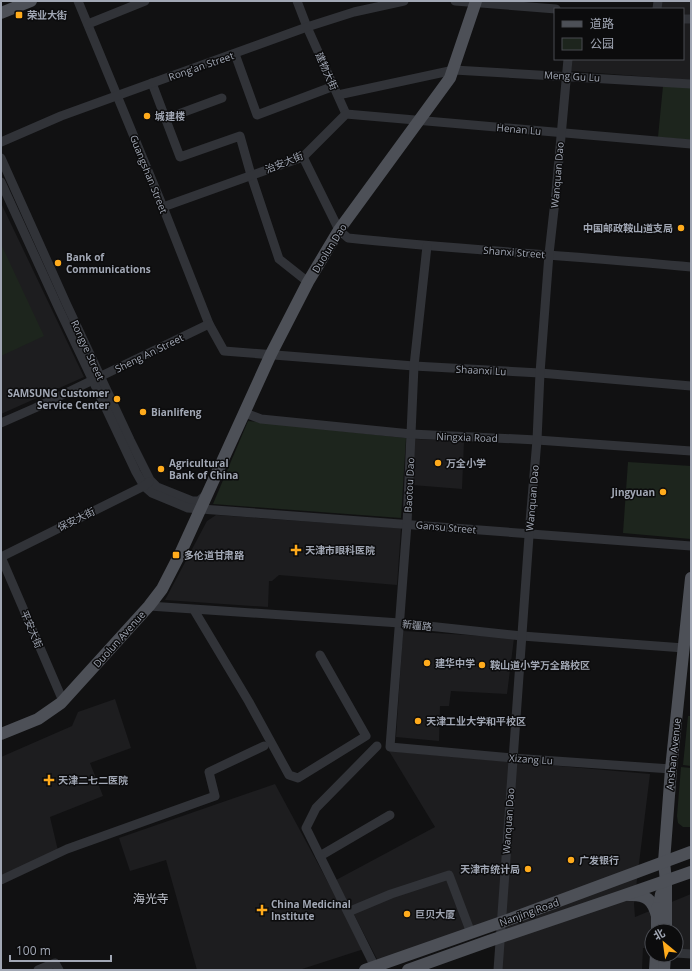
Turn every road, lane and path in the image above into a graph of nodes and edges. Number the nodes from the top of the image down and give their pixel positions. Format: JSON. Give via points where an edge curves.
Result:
{"nodes":[{"id":1,"x":31,"y":1,"type":"edge"},
{"id":2,"x":78,"y":1,"type":"edge"},
{"id":3,"x":145,"y":1,"type":"edge"},
{"id":4,"x":296,"y":1,"type":"edge"},
{"id":5,"x":404,"y":1,"type":"edge"},
{"id":6,"x":455,"y":1,"type":"edge"},
{"id":7,"x":472,"y":2,"type":"edge"},
{"id":8,"x":554,"y":9,"type":"edge"},
{"id":9,"x":1,"y":13,"type":"edge"},
{"id":10,"x":88,"y":24,"type":"junction"},
{"id":11,"x":307,"y":27,"type":"junction"},
{"id":12,"x":235,"y":54,"type":"junction"},
{"id":13,"x":568,"y":60,"type":"edge"},
{"id":14,"x":454,"y":70,"type":"junction"},
{"id":15,"x":566,"y":76,"type":"junction"},
{"id":16,"x":152,"y":83,"type":"junction"},
{"id":17,"x":691,"y":84,"type":"edge"},
{"id":18,"x":334,"y":86,"type":"junction"},
{"id":19,"x":117,"y":95,"type":"junction"},
{"id":20,"x":338,"y":95,"type":"junction"},
{"id":21,"x":222,"y":98,"type":"dead end"},
{"id":22,"x":346,"y":114,"type":"junction"},
{"id":23,"x":165,"y":119,"type":"junction"},
{"id":24,"x":419,"y":120,"type":"junction"},
{"id":25,"x":561,"y":133,"type":"junction"},
{"id":26,"x":1,"y":142,"type":"edge"},
{"id":27,"x":691,"y":144,"type":"edge"},
{"id":28,"x":303,"y":157,"type":"junction"},
{"id":29,"x":1,"y":158,"type":"edge"},
{"id":30,"x":251,"y":176,"type":"junction"},
{"id":31,"x":1,"y":182,"type":"edge"},
{"id":32,"x":163,"y":207,"type":"junction"},
{"id":33,"x":339,"y":230,"type":"junction"},
{"id":34,"x":427,"y":246,"type":"junction"},
{"id":35,"x":549,"y":254,"type":"junction"},
{"id":36,"x":691,"y":267,"type":"edge"},
{"id":37,"x":308,"y":282,"type":"junction"},
{"id":38,"x":210,"y":324,"type":"junction"},
{"id":39,"x":271,"y":354,"type":"junction"},
{"id":40,"x":414,"y":366,"type":"junction"},
{"id":41,"x":540,"y":373,"type":"junction"},
{"id":42,"x":97,"y":379,"type":"junction"},
{"id":43,"x":691,"y":386,"type":"edge"},
{"id":44,"x":244,"y":413,"type":"junction"},
{"id":45,"x":1,"y":423,"type":"edge"},
{"id":46,"x":411,"y":434,"type":"junction"},
{"id":47,"x":538,"y":440,"type":"junction"},
{"id":48,"x":691,"y":451,"type":"edge"},
{"id":49,"x":147,"y":483,"type":"junction"},
{"id":50,"x":208,"y":493,"type":"junction"},
{"id":51,"x":200,"y":509,"type":"junction"},
{"id":52,"x":407,"y":524,"type":"junction"},
{"id":53,"x":529,"y":534,"type":"junction"},
{"id":54,"x":691,"y":546,"type":"edge"},
{"id":55,"x":1,"y":557,"type":"edge"},
{"id":56,"x":691,"y":578,"type":"edge"},
{"id":57,"x":149,"y":606,"type":"junction"},
{"id":58,"x":194,"y":610,"type":"junction"},
{"id":59,"x":400,"y":623,"type":"junction"},
{"id":60,"x":522,"y":636,"type":"junction"},
{"id":61,"x":684,"y":648,"type":"junction"},
{"id":62,"x":320,"y":655,"type":"dead end"},
{"id":63,"x":63,"y":701,"type":"junction"},
{"id":64,"x":1,"y":734,"type":"edge"},
{"id":65,"x":264,"y":746,"type":"dead end"},
{"id":66,"x":377,"y":746,"type":"dead end"},
{"id":67,"x":390,"y":747,"type":"joint"},
{"id":68,"x":512,"y":758,"type":"junction"},
{"id":69,"x":671,"y":769,"type":"junction"},
{"id":70,"x":390,"y":815,"type":"dead end"},
{"id":71,"x":689,"y":853,"type":"edge"},
{"id":72,"x":320,"y":856,"type":"junction"},
{"id":73,"x":664,"y":862,"type":"junction"},
{"id":74,"x":691,"y":872,"type":"edge"},
{"id":75,"x":1,"y":880,"type":"edge"},
{"id":76,"x":663,"y":881,"type":"junction"},
{"id":77,"x":622,"y":896,"type":"junction"},
{"id":78,"x":666,"y":903,"type":"junction"},
{"id":79,"x":348,"y":912,"type":"junction"},
{"id":80,"x":657,"y":916,"type":"junction"},
{"id":81,"x":502,"y":922,"type":"junction"},
{"id":82,"x":657,"y":923,"type":"edge"},
{"id":83,"x":666,"y":923,"type":"edge"},
{"id":84,"x":471,"y":932,"type":"junction"},
{"id":85,"x":500,"y":937,"type":"junction"},
{"id":86,"x":370,"y":968,"type":"edge"},
{"id":87,"x":38,"y":970,"type":"edge"},
{"id":88,"x":59,"y":970,"type":"edge"},
{"id":89,"x":408,"y":970,"type":"edge"},
{"id":90,"x":498,"y":970,"type":"edge"}],
"edges":[{"from":1,"to":9,"type":"main road"},
{"from":2,"to":10,"type":"street","name":"Guangshan Street"},
{"from":3,"to":10,"type":"street"},
{"from":4,"to":11,"type":"street","name":"建物大街"},
{"from":5,"to":11,"type":"street","name":"Rong'an Street","via":[[354,12]]},
{"from":6,"to":7,"type":"street"},
{"from":7,"to":8,"type":"street"},
{"from":7,"to":14,"type":"main road","name":"Duolun Dao"},
{"from":10,"to":19,"type":"street","name":"Guangshan Street"},
{"from":11,"to":12,"type":"street","name":"Rong'an Street"},
{"from":11,"to":18,"type":"street","name":"建物大街"},
{"from":12,"to":16,"type":"street","name":"Rong'an Street"},
{"from":12,"to":18,"type":"street","via":[[256,115]]},
{"from":13,"to":15,"type":"street","name":"Wanquan Dao"},
{"from":14,"to":15,"type":"street","name":"Meng Gu Lu"},
{"from":14,"to":20,"type":"street","name":"Meng Gu Lu"},
{"from":14,"to":24,"type":"main road","name":"Duolun Dao"},
{"from":15,"to":17,"type":"street","name":"Meng Gu Lu"},
{"from":15,"to":25,"type":"street","name":"Wanquan Dao"},
{"from":16,"to":19,"type":"street","name":"Rong'an Street"},
{"from":16,"to":23,"type":"street"},
{"from":18,"to":20,"type":"street","name":"建物大街"},
{"from":19,"to":26,"type":"street","name":"Rong'an Street"},
{"from":19,"to":32,"type":"street","name":"Guangshan Street"},
{"from":20,"to":22,"type":"street","name":"建物大街"},
{"from":21,"to":23,"type":"street"},
{"from":22,"to":24,"type":"street"},
{"from":22,"to":28,"type":"street","name":"治安大街"},
{"from":23,"to":30,"type":"street","via":[[180,157],[240,136]]},
{"from":24,"to":25,"type":"street","name":"Henan Lu"},
{"from":24,"to":33,"type":"main road","name":"Duolun Dao"},
{"from":25,"to":27,"type":"street","name":"Henan Lu"},
{"from":25,"to":35,"type":"street","name":"Wanquan Dao"},
{"from":28,"to":30,"type":"street","name":"治安大街"},
{"from":28,"to":33,"type":"street"},
{"from":29,"to":42,"type":"street","name":"Rongye Street"},
{"from":30,"to":32,"type":"street","name":"治安大街"},
{"from":30,"to":37,"type":"street","via":[[279,259]]},
{"from":31,"to":42,"type":"street","name":"Rongye Street"},
{"from":32,"to":38,"type":"street","name":"Guangshan Street"},
{"from":33,"to":34,"type":"street","name":"Shanxi Street","via":[[348,238]]},
{"from":33,"to":37,"type":"main road","name":"Duolun Dao"},
{"from":34,"to":35,"type":"street","name":"Shanxi Street"},
{"from":34,"to":40,"type":"street","name":"Baotou Dao"},
{"from":35,"to":36,"type":"street","name":"Shanxi Street"},
{"from":35,"to":41,"type":"street","name":"Wanquan Dao"},
{"from":37,"to":39,"type":"main road","name":"Duolun Dao"},
{"from":38,"to":39,"type":"street","name":"Guangshan Street","via":[[224,351]]},
{"from":38,"to":42,"type":"street","name":"Sheng An Street"},
{"from":39,"to":40,"type":"street","name":"Shaanxi Lu"},
{"from":39,"to":44,"type":"main road","name":"Duolun Dao"},
{"from":40,"to":41,"type":"street","name":"Shaanxi Lu"},
{"from":40,"to":46,"type":"street","name":"Baotou Dao"},
{"from":41,"to":43,"type":"street","name":"Shaanxi Lu"},
{"from":41,"to":47,"type":"street","name":"Wanquan Dao"},
{"from":42,"to":45,"type":"street","name":"Sheng An Street"},
{"from":42,"to":49,"type":"street","name":"Rongye Street","via":[[130,440]]},
{"from":44,"to":46,"type":"street","name":"Ningxia Road","via":[[261,419]]},
{"from":44,"to":50,"type":"main road","name":"Duolun Dao"},
{"from":46,"to":47,"type":"street","name":"Ningxia Road"},
{"from":46,"to":52,"type":"street","name":"Baotou Dao"},
{"from":47,"to":48,"type":"street","name":"Ningxia Road"},
{"from":47,"to":53,"type":"street","name":"Wanquan Dao"},
{"from":49,"to":50,"type":"street","name":"Rongye Street","via":[[192,502],[199,501]]},
{"from":49,"to":51,"type":"street","via":[[152,493],[188,508]]},
{"from":49,"to":55,"type":"street","name":"保安大街"},
{"from":50,"to":51,"type":"main road","name":"Duolun Dao"},
{"from":51,"to":52,"type":"street","name":"Gansu Street"},
{"from":51,"to":57,"type":"main road","name":"Duolun Avenue","via":[[162,589]]},
{"from":52,"to":53,"type":"street","name":"Gansu Street"},
{"from":52,"to":59,"type":"street","name":"Baotou Dao"},
{"from":53,"to":54,"type":"street","name":"Gansu Street"},
{"from":53,"to":60,"type":"street","name":"Wanquan Dao"},
{"from":55,"to":63,"type":"street","name":"平安大街"},
{"from":56,"to":61,"type":"main road","name":"Anshan Avenue"},
{"from":57,"to":58,"type":"street","name":"新疆路"},
{"from":57,"to":63,"type":"main road","name":"Duolun Avenue"},
{"from":58,"to":59,"type":"street","name":"新疆路"},
{"from":58,"to":62,"type":"street","via":[[289,775],[298,778],[366,736]]},
{"from":59,"to":60,"type":"street","name":"新疆路"},
{"from":59,"to":67,"type":"street","name":"Baotou Dao"},
{"from":60,"to":61,"type":"street","name":"新疆路"},
{"from":60,"to":68,"type":"street","name":"Wanquan Dao"},
{"from":61,"to":69,"type":"main road","name":"Anshan Avenue"},
{"from":63,"to":64,"type":"main road","name":"Duolun Avenue","via":[[38,718]]},
{"from":65,"to":75,"type":"street","via":[[209,772],[215,796],[67,849]]},
{"from":66,"to":72,"type":"street","via":[[316,808],[306,828]]},
{"from":67,"to":68,"type":"street","name":"Xizang Lu"},
{"from":68,"to":69,"type":"street","name":"Xizang Lu"},
{"from":68,"to":81,"type":"street","name":"Wanquan Dao"},
{"from":69,"to":73,"type":"main road","name":"Anshan Avenue"},
{"from":70,"to":72,"type":"street"},
{"from":71,"to":73,"type":"main road","name":"Nanjing Road"},
{"from":71,"to":76,"type":"main road","via":[[673,864]]},
{"from":72,"to":79,"type":"street"},
{"from":73,"to":76,"type":"main road","name":"Anshan Avenue"},
{"from":73,"to":81,"type":"main road","name":"Nanjing Road"},
{"from":74,"to":76,"type":"main road","name":"Nanjing Road"},
{"from":74,"to":78,"type":"main road","via":[[674,884]]},
{"from":76,"to":77,"type":"main road","name":"Nanjing Road"},
{"from":76,"to":78,"type":"main road","name":"Anshan Avenue"},
{"from":76,"to":80,"type":"main road"},
{"from":77,"to":80,"type":"main road","via":[[645,897]]},
{"from":77,"to":85,"type":"main road","name":"Nanjing Road"},
{"from":78,"to":83,"type":"main road","name":"Anshan Avenue"},
{"from":79,"to":84,"type":"street","via":[[391,894],[449,875]]},
{"from":79,"to":86,"type":"street"},
{"from":80,"to":82,"type":"main road"},
{"from":81,"to":84,"type":"main road","name":"Nanjing Road"},
{"from":81,"to":85,"type":"street","name":"Wanquan Dao"},
{"from":84,"to":86,"type":"main road","name":"Nanjing Road"},
{"from":85,"to":89,"type":"main road","name":"Nanjing Road"},
{"from":85,"to":90,"type":"street","name":"Wanquan Dao"},
{"from":87,"to":88,"type":"street","via":[[55,963]]}]}
